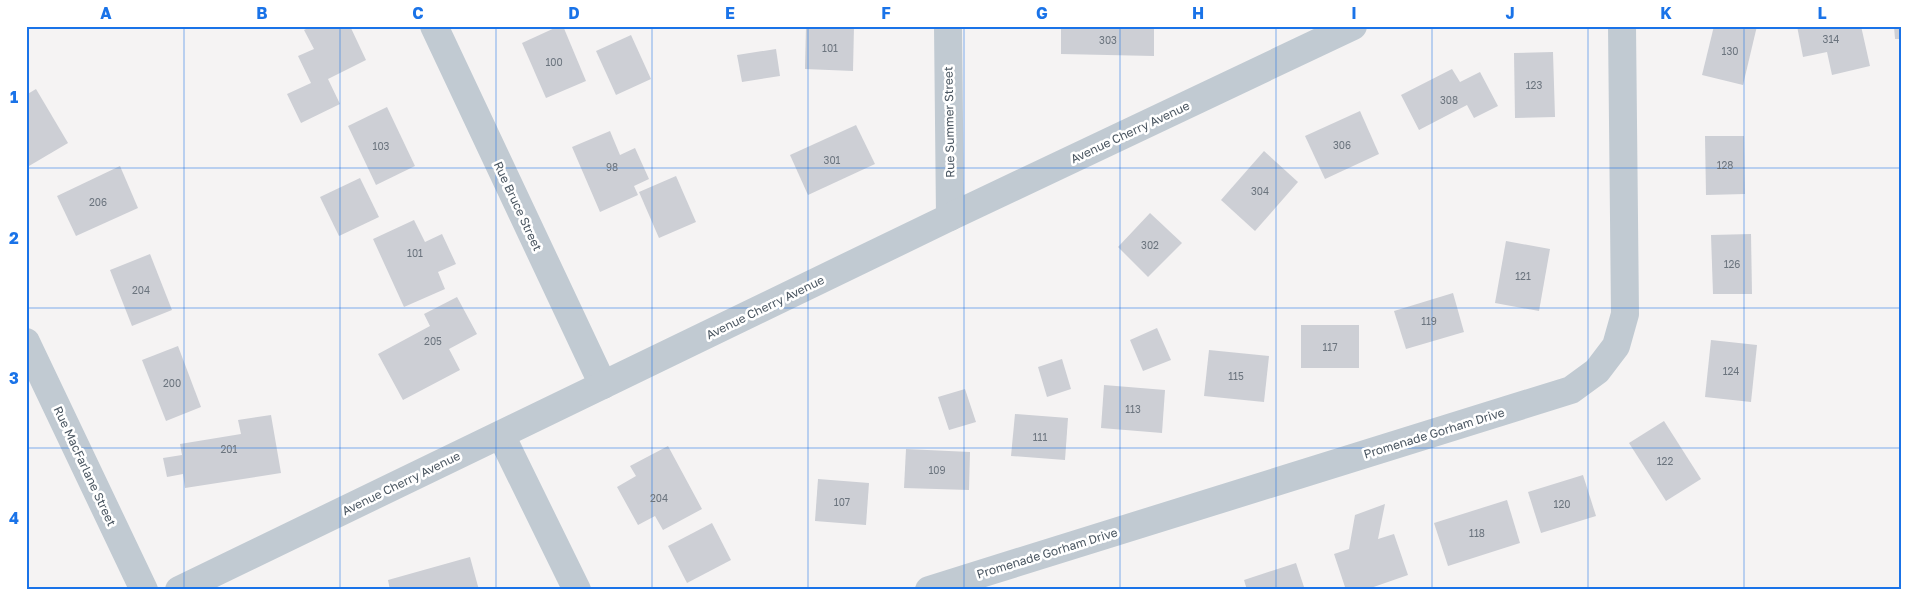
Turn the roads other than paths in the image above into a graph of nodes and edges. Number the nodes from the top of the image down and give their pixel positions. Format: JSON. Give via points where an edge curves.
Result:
{"nodes":[{"id":1,"x":434,"y":26,"type":"edge"},
{"id":2,"x":948,"y":26,"type":"edge"},
{"id":3,"x":1353,"y":26,"type":"edge"},
{"id":4,"x":1622,"y":26,"type":"edge"},
{"id":5,"x":950,"y":217,"type":"junction"},
{"id":6,"x":26,"y":342,"type":"edge"},
{"id":7,"x":603,"y":385,"type":"junction"},
{"id":8,"x":501,"y":436,"type":"junction"},
{"id":9,"x":144,"y":590,"type":"edge"},
{"id":10,"x":178,"y":590,"type":"edge"},
{"id":11,"x":577,"y":590,"type":"edge"},
{"id":12,"x":929,"y":590,"type":"edge"}],
"edges":[{"from":1,"to":7,"type":"street","name":"Rue Bruce Street"},
{"from":2,"to":5,"type":"street","name":"Rue Summer Street"},
{"from":3,"to":5,"type":"street","name":"Avenue Cherry Avenue"},
{"from":4,"to":12,"type":"street","name":"Promenade Gorham Drive","via":[[1625,314],[1616,346],[1597,371],[1571,390]]},
{"from":5,"to":7,"type":"street","name":"Avenue Cherry Avenue"},
{"from":6,"to":9,"type":"street","name":"Rue MacFarlane Street"},
{"from":7,"to":8,"type":"street","name":"Avenue Cherry Avenue"},
{"from":8,"to":10,"type":"street","name":"Avenue Cherry Avenue"},
{"from":8,"to":11,"type":"street"}]}
